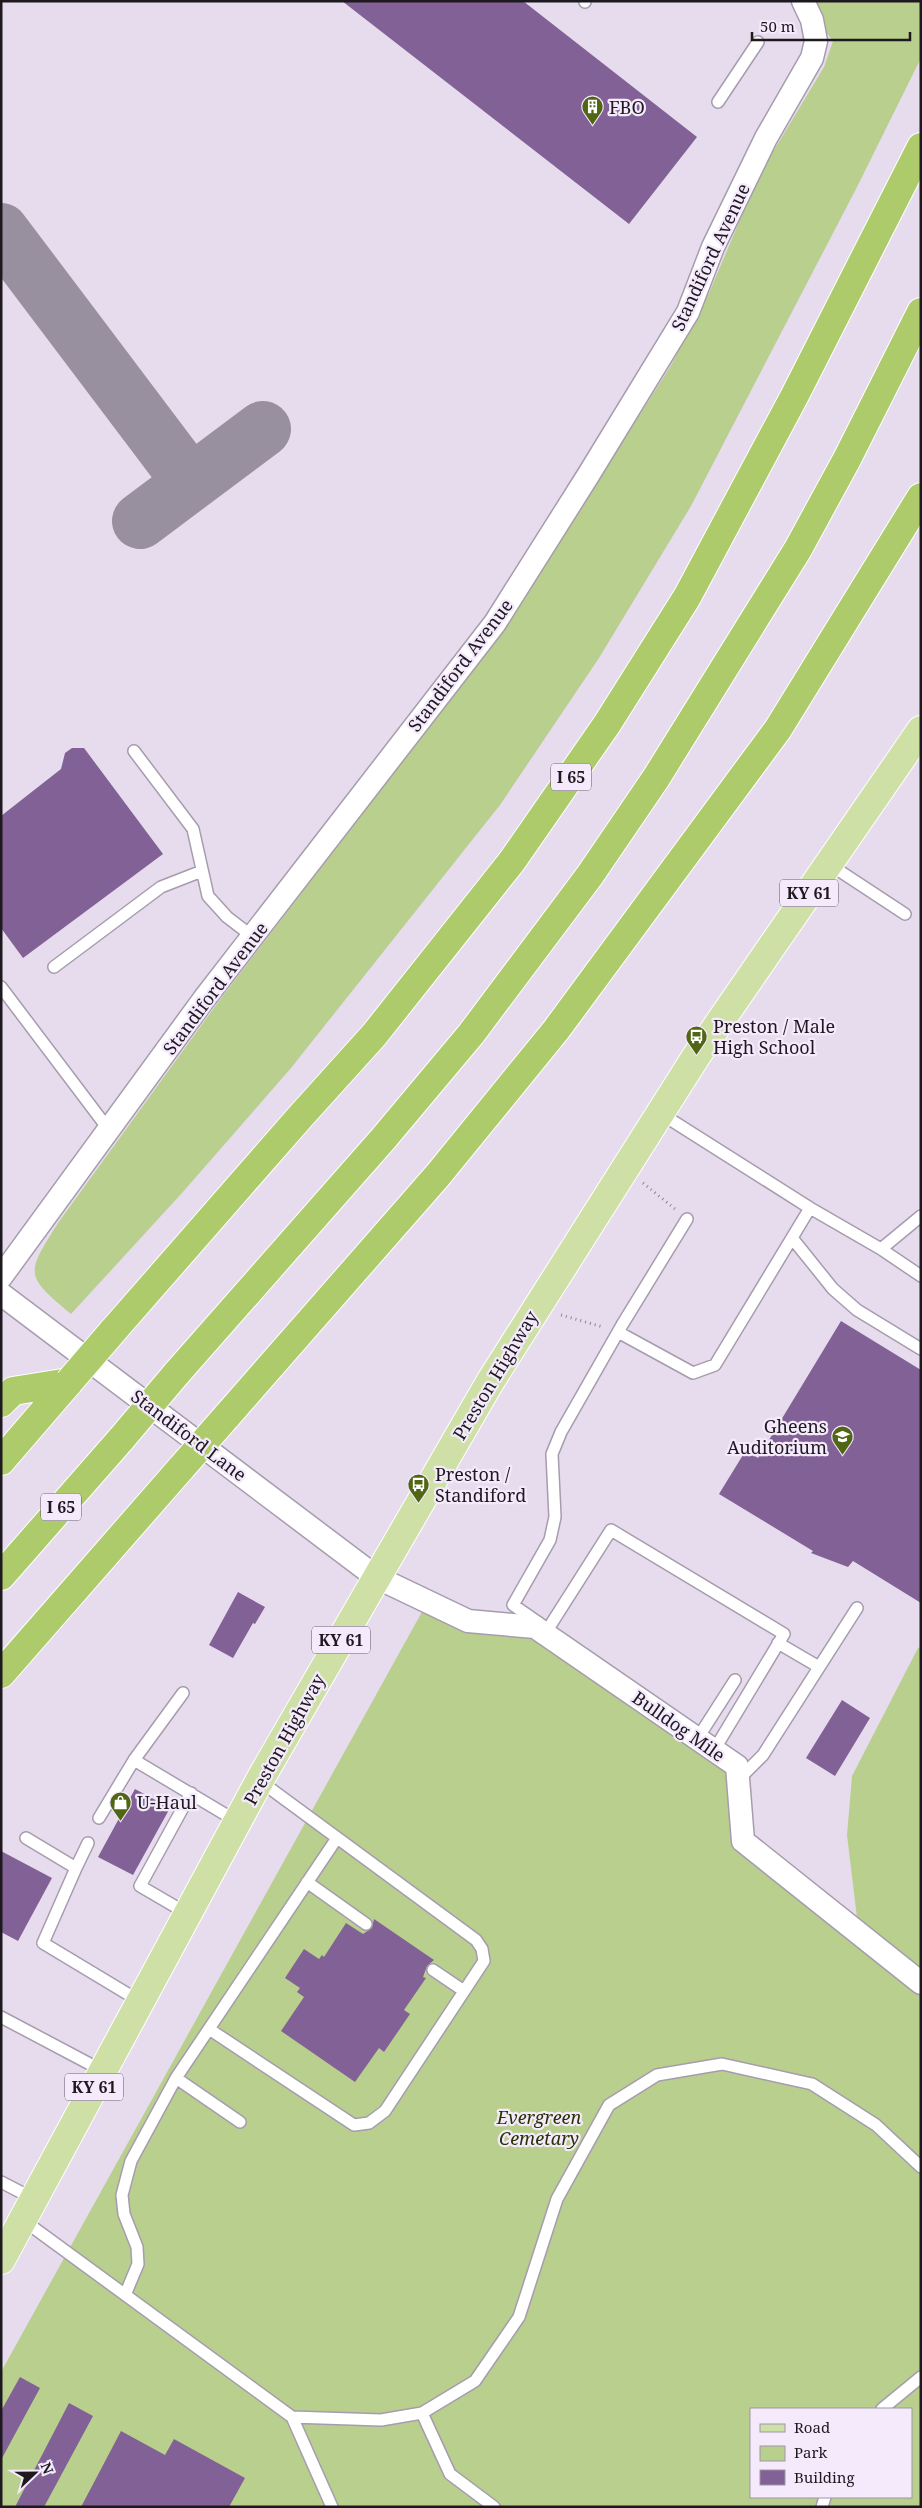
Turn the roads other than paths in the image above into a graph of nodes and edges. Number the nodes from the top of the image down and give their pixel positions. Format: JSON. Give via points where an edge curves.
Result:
{"nodes":[{"id":1,"x":803,"y":1,"type":"edge"},
{"id":2,"x":758,"y":42,"type":"dead end"},
{"id":3,"x":718,"y":102,"type":"dead end"},
{"id":4,"x":921,"y":147,"type":"edge"},
{"id":5,"x":921,"y":312,"type":"edge"},
{"id":6,"x":921,"y":497,"type":"edge"},
{"id":7,"x":921,"y":730,"type":"edge"},
{"id":8,"x":134,"y":750,"type":"dead end"},
{"id":9,"x":829,"y":864,"type":"junction"},
{"id":10,"x":202,"y":871,"type":"junction"},
{"id":11,"x":905,"y":914,"type":"dead end"},
{"id":12,"x":253,"y":937,"type":"junction"},
{"id":13,"x":54,"y":967,"type":"dead end"},
{"id":14,"x":1,"y":987,"type":"edge"},
{"id":15,"x":660,"y":1114,"type":"junction"},
{"id":16,"x":109,"y":1130,"type":"junction"},
{"id":17,"x":810,"y":1208,"type":"junction"},
{"id":18,"x":921,"y":1216,"type":"edge"},
{"id":19,"x":687,"y":1219,"type":"road end"},
{"id":20,"x":792,"y":1238,"type":"junction"},
{"id":21,"x":881,"y":1248,"type":"junction"},
{"id":22,"x":1,"y":1276,"type":"edge"},
{"id":23,"x":921,"y":1276,"type":"edge"},
{"id":24,"x":1,"y":1294,"type":"edge"},
{"id":25,"x":618,"y":1332,"type":"junction"},
{"id":26,"x":921,"y":1349,"type":"edge"},
{"id":27,"x":69,"y":1382,"type":"junction"},
{"id":28,"x":1,"y":1403,"type":"edge"},
{"id":29,"x":1,"y":1461,"type":"edge"},
{"id":30,"x":1,"y":1576,"type":"edge"},
{"id":31,"x":376,"y":1577,"type":"junction"},
{"id":32,"x":514,"y":1605,"type":"junction"},
{"id":33,"x":857,"y":1608,"type":"dead end"},
{"id":34,"x":468,"y":1622,"type":"junction"},
{"id":35,"x":548,"y":1629,"type":"junction"},
{"id":36,"x":778,"y":1643,"type":"junction"},
{"id":37,"x":819,"y":1667,"type":"junction"},
{"id":38,"x":1,"y":1674,"type":"edge"},
{"id":39,"x":735,"y":1680,"type":"dead end"},
{"id":40,"x":183,"y":1693,"type":"dead end"},
{"id":41,"x":703,"y":1730,"type":"junction"},
{"id":42,"x":719,"y":1742,"type":"junction"},
{"id":43,"x":134,"y":1760,"type":"junction"},
{"id":44,"x":739,"y":1772,"type":"junction"},
{"id":45,"x":260,"y":1780,"type":"junction"},
{"id":46,"x":191,"y":1793,"type":"junction"},
{"id":47,"x":99,"y":1818,"type":"dead end"},
{"id":48,"x":238,"y":1822,"type":"junction"},
{"id":49,"x":26,"y":1838,"type":"dead end"},
{"id":50,"x":337,"y":1838,"type":"junction"},
{"id":51,"x":88,"y":1843,"type":"dead end"},
{"id":52,"x":76,"y":1868,"type":"junction"},
{"id":53,"x":307,"y":1882,"type":"junction"},
{"id":54,"x":188,"y":1914,"type":"junction"},
{"id":55,"x":366,"y":1924,"type":"dead end"},
{"id":56,"x":433,"y":1970,"type":"dead end"},
{"id":57,"x":921,"y":1983,"type":"edge"},
{"id":58,"x":464,"y":1991,"type":"junction"},
{"id":59,"x":140,"y":2002,"type":"junction"},
{"id":60,"x":1,"y":2017,"type":"edge"},
{"id":61,"x":209,"y":2029,"type":"junction"},
{"id":62,"x":103,"y":2072,"type":"junction"},
{"id":63,"x":176,"y":2078,"type":"junction"},
{"id":64,"x":240,"y":2122,"type":"dead end"},
{"id":65,"x":921,"y":2167,"type":"edge"},
{"id":66,"x":1,"y":2182,"type":"edge"},
{"id":67,"x":29,"y":2210,"type":"junction"},
{"id":68,"x":1,"y":2260,"type":"edge"},
{"id":69,"x":125,"y":2295,"type":"junction"},
{"id":70,"x":921,"y":2378,"type":"edge"},
{"id":71,"x":883,"y":2408,"type":"edge"},
{"id":72,"x":422,"y":2413,"type":"junction"},
{"id":73,"x":292,"y":2417,"type":"junction"},
{"id":74,"x":332,"y":2507,"type":"edge"},
{"id":75,"x":494,"y":2507,"type":"edge"}],
"edges":[{"from":1,"to":12,"type":"street","name":"Standiford Avenue","via":[[812,20],[816,41],[812,58],[737,196],[688,312],[495,623]]},
{"from":2,"to":3,"type":"lane"},
{"from":4,"to":27,"type":"highway","number":"I 65","bridge":true,"via":[[692,589],[607,724],[512,861],[380,1028]]},
{"from":5,"to":30,"type":"highway","number":"I 65","bridge":true,"via":[[798,549],[656,778],[590,875],[470,1034],[376,1146]]},
{"from":6,"to":38,"type":"highway","bridge":true,"via":[[778,729],[556,1030],[438,1175]]},
{"from":7,"to":9,"type":"main road","name":"Preston Highway","number":"KY 61"},
{"from":8,"to":10,"type":"lane","via":[[193,829]]},
{"from":9,"to":11,"type":"lane"},
{"from":9,"to":15,"type":"main road","name":"Preston Highway","number":"KY 61"},
{"from":10,"to":12,"type":"lane","via":[[208,896],[226,916]]},
{"from":10,"to":13,"type":"lane","via":[[161,887]]},
{"from":12,"to":16,"type":"street","name":"Standiford Avenue"},
{"from":14,"to":16,"type":"lane"},
{"from":15,"to":17,"type":"lane"},
{"from":15,"to":31,"type":"main road","name":"Preston Highway","number":"KY 61","via":[[536,1307]]},
{"from":16,"to":22,"type":"street","name":"Standiford Avenue"},
{"from":17,"to":20,"type":"lane"},
{"from":17,"to":21,"type":"lane"},
{"from":18,"to":21,"type":"lane"},
{"from":19,"to":25,"type":"lane"},
{"from":20,"to":25,"type":"lane","via":[[715,1365],[710,1368],[693,1373]]},
{"from":20,"to":26,"type":"lane","via":[[833,1289],[857,1310]]},
{"from":21,"to":23,"type":"lane"},
{"from":24,"to":31,"type":"street","name":"Standiford Lane"},
{"from":25,"to":32,"type":"lane","via":[[561,1432],[552,1454],[555,1517],[550,1540]]},
{"from":27,"to":28,"type":"highway","via":[[13,1391]]},
{"from":27,"to":29,"type":"highway","number":"I 65"},
{"from":31,"to":34,"type":"street","name":"Bulldog Mile"},
{"from":31,"to":45,"type":"main road","name":"Preston Highway","number":"KY 61"},
{"from":32,"to":34,"type":"lane","via":[[503,1617]]},
{"from":32,"to":35,"type":"lane"},
{"from":33,"to":37,"type":"lane"},
{"from":34,"to":44,"type":"street","name":"Bulldog Mile","via":[[535,1627]]},
{"from":35,"to":36,"type":"lane","via":[[612,1530],[784,1634]]},
{"from":35,"to":41,"type":"lane","via":[[640,1692]]},
{"from":36,"to":37,"type":"lane"},
{"from":36,"to":42,"type":"lane"},
{"from":37,"to":44,"type":"lane","via":[[763,1755]]},
{"from":39,"to":41,"type":"lane"},
{"from":40,"to":43,"type":"lane"},
{"from":41,"to":42,"type":"lane"},
{"from":42,"to":44,"type":"lane","via":[[736,1760]]},
{"from":43,"to":46,"type":"lane"},
{"from":43,"to":47,"type":"lane"},
{"from":44,"to":57,"type":"street","name":"Bulldog Mile","via":[[743,1841]]},
{"from":45,"to":48,"type":"main road","name":"Preston Highway","number":"KY 61"},
{"from":45,"to":50,"type":"lane"},
{"from":46,"to":48,"type":"lane"},
{"from":46,"to":54,"type":"lane","via":[[140,1886]]},
{"from":48,"to":54,"type":"main road","name":"Preston Highway","number":"KY 61"},
{"from":49,"to":52,"type":"lane"},
{"from":50,"to":53,"type":"lane"},
{"from":50,"to":58,"type":"lane","via":[[476,1940],[484,1961]]},
{"from":51,"to":52,"type":"lane"},
{"from":52,"to":59,"type":"lane","via":[[43,1943]]},
{"from":53,"to":55,"type":"lane"},
{"from":53,"to":61,"type":"lane"},
{"from":54,"to":59,"type":"main road","name":"Preston Highway","number":"KY 61"},
{"from":56,"to":58,"type":"lane"},
{"from":58,"to":61,"type":"lane","via":[[385,2111],[369,2123],[354,2125]]},
{"from":59,"to":62,"type":"main road","name":"Preston Highway","number":"KY 61"},
{"from":60,"to":62,"type":"lane"},
{"from":61,"to":63,"type":"lane"},
{"from":62,"to":67,"type":"main road","name":"Preston Highway","number":"KY 61"},
{"from":63,"to":64,"type":"lane"},
{"from":63,"to":69,"type":"lane","via":[[131,2161],[122,2195],[124,2214],[137,2247],[138,2264]]},
{"from":65,"to":72,"type":"lane","via":[[876,2125],[812,2084],[722,2064],[657,2075],[609,2105],[557,2199],[519,2317],[475,2381]]},
{"from":66,"to":67,"type":"lane"},
{"from":67,"to":68,"type":"main road","name":"Preston Highway","number":"KY 61"},
{"from":67,"to":69,"type":"lane"},
{"from":69,"to":73,"type":"lane"},
{"from":70,"to":71,"type":"lane"},
{"from":72,"to":73,"type":"lane","via":[[381,2420]]},
{"from":72,"to":75,"type":"lane","via":[[450,2474]]},
{"from":73,"to":74,"type":"lane"}]}
